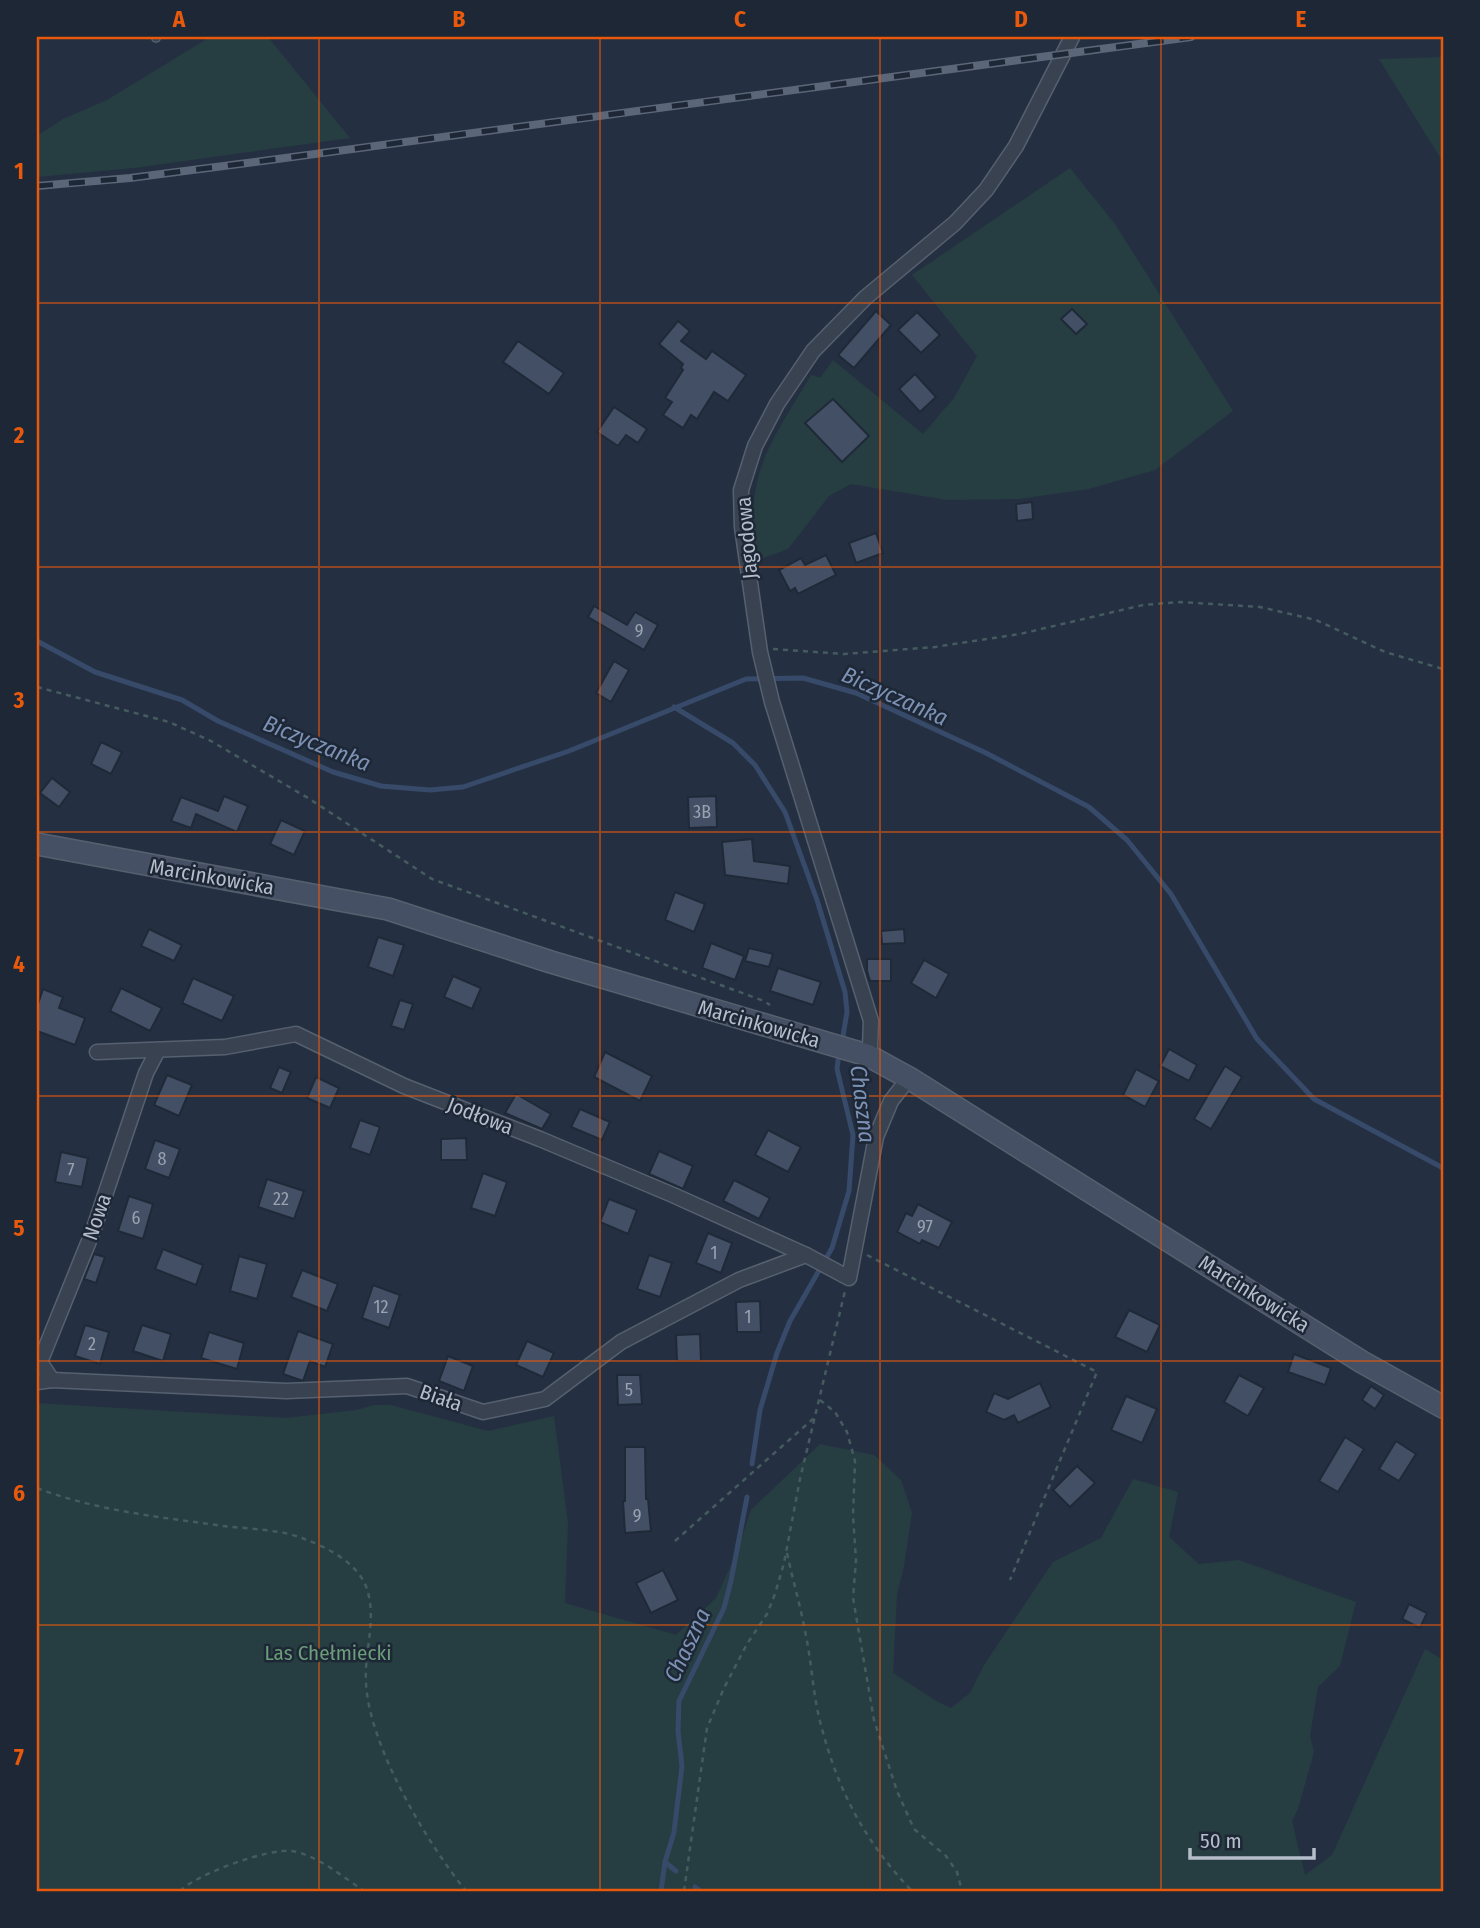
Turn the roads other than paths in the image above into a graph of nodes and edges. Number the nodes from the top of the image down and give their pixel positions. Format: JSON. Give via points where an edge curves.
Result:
{"nodes":[{"id":1,"x":1072,"y":37,"type":"edge"},
{"id":2,"x":37,"y":844,"type":"edge"},
{"id":3,"x":158,"y":1050,"type":"junction"},
{"id":4,"x":97,"y":1052,"type":"dead end"},
{"id":5,"x":859,"y":1053,"type":"junction"},
{"id":6,"x":909,"y":1078,"type":"junction"},
{"id":7,"x":812,"y":1258,"type":"junction"},
{"id":8,"x":52,"y":1380,"type":"junction"},
{"id":9,"x":37,"y":1382,"type":"edge"},
{"id":10,"x":1443,"y":1407,"type":"edge"}],
"edges":[{"from":1,"to":5,"type":"street","name":"Jagodowa","via":[[1016,146],[986,190],[813,351],[755,446],[741,490],[759,650],[871,1021],[870,1047]]},
{"from":2,"to":5,"type":"street","name":"Marcinkowicka","via":[[387,909]]},
{"from":3,"to":4,"type":"street","name":"Jodłowa"},
{"from":3,"to":7,"type":"street","name":"Jodłowa","via":[[225,1047],[296,1034],[404,1086],[540,1139]]},
{"from":3,"to":8,"type":"street","name":"Nowa","via":[[40,1362]]},
{"from":5,"to":6,"type":"street","name":"Marcinkowicka"},
{"from":6,"to":7,"type":"street","name":"Jodłowa","via":[[891,1101],[876,1137],[849,1278]]},
{"from":6,"to":10,"type":"street","name":"Marcinkowicka","via":[[1362,1362]]},
{"from":7,"to":8,"type":"street","name":"Biała","via":[[739,1280],[621,1342],[545,1399],[483,1412],[407,1386],[286,1391]]},
{"from":8,"to":9,"type":"street","name":"Biała"}]}
